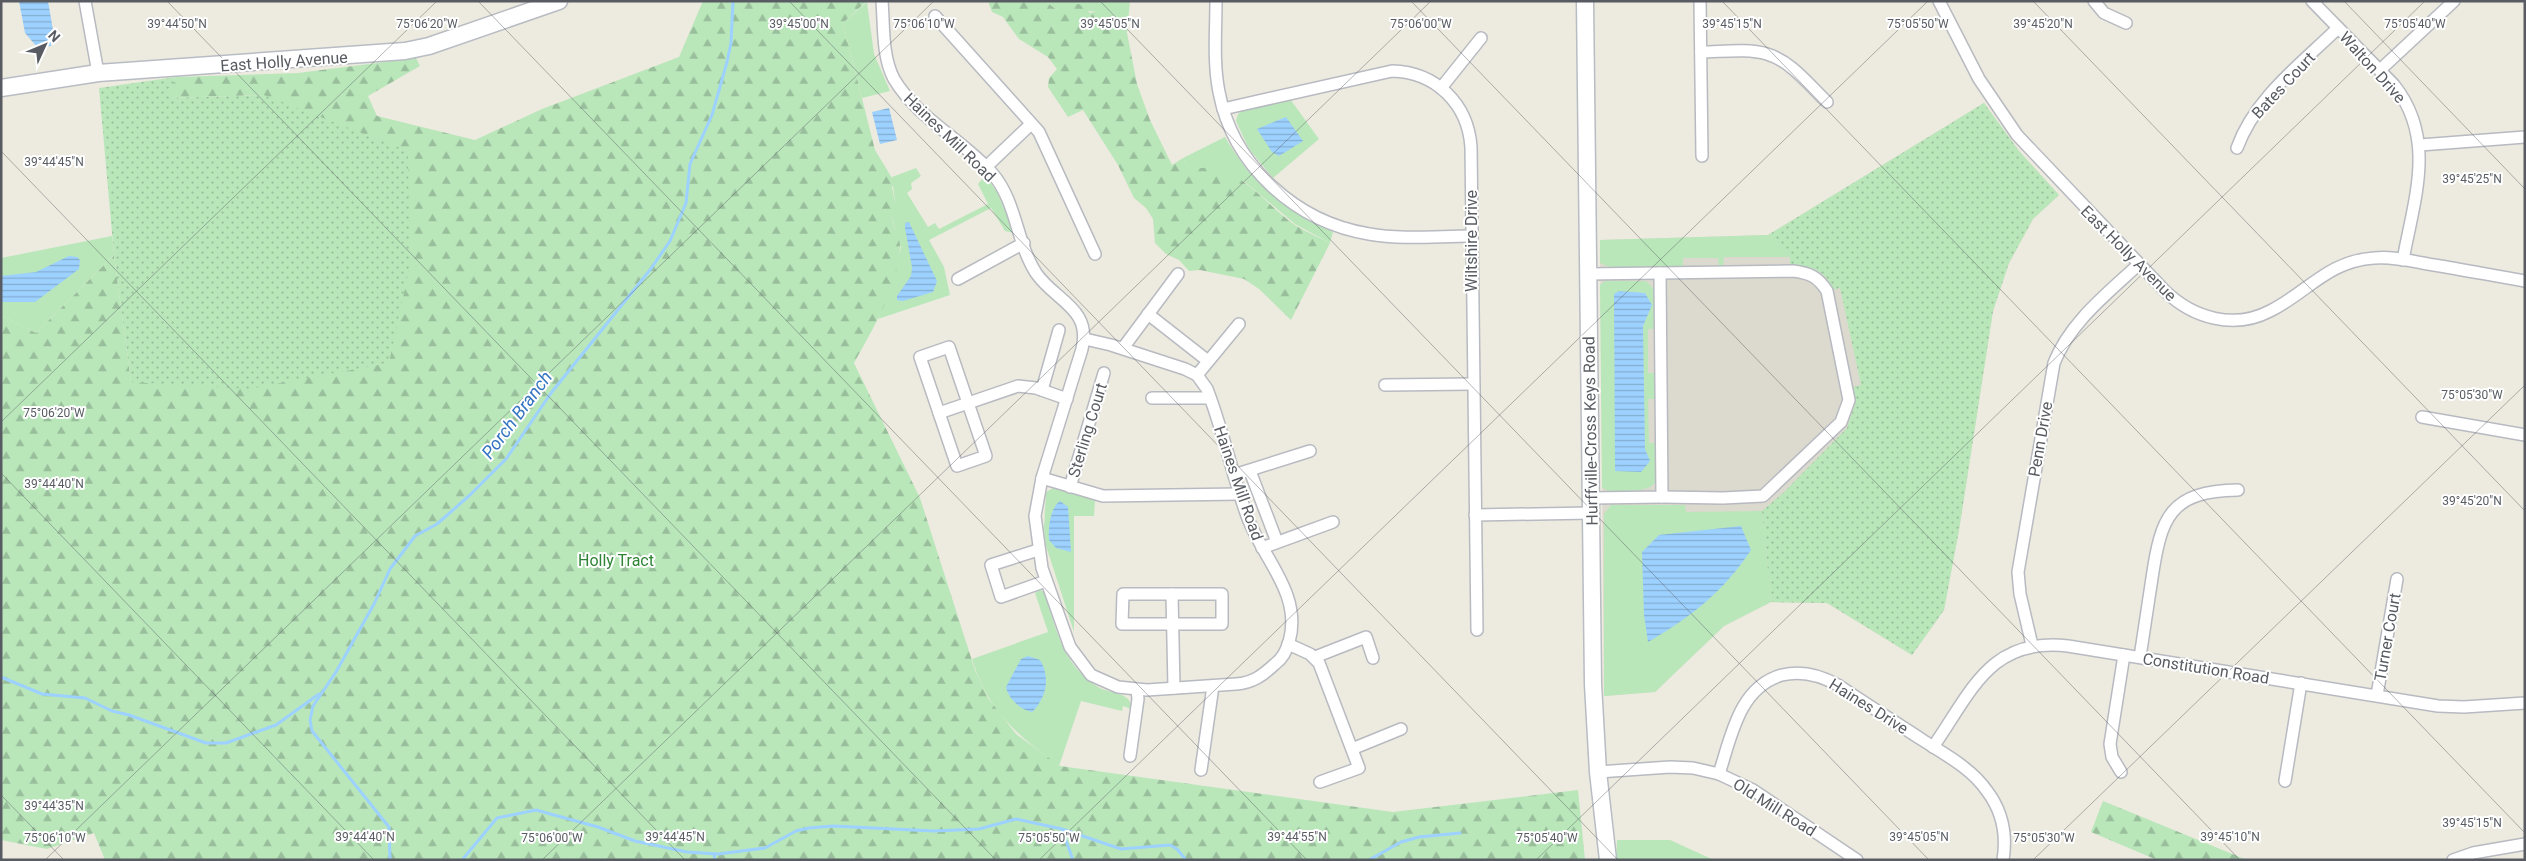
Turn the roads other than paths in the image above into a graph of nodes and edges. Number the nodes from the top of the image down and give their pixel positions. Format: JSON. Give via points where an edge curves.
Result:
{"nodes":[{"id":1,"x":85,"y":1,"type":"edge"},
{"id":2,"x":559,"y":1,"type":"edge"},
{"id":3,"x":882,"y":1,"type":"edge"},
{"id":4,"x":1216,"y":1,"type":"edge"},
{"id":5,"x":1585,"y":1,"type":"edge"},
{"id":6,"x":1700,"y":1,"type":"edge"},
{"id":7,"x":1939,"y":1,"type":"edge"},
{"id":8,"x":2094,"y":1,"type":"edge"},
{"id":9,"x":2312,"y":1,"type":"edge"},
{"id":10,"x":2454,"y":1,"type":"edge"},
{"id":11,"x":935,"y":16,"type":"dead end"},
{"id":12,"x":2126,"y":23,"type":"dead end"},
{"id":13,"x":2338,"y":28,"type":"junction"},
{"id":14,"x":1481,"y":38,"type":"dead end"},
{"id":15,"x":1701,"y":52,"type":"junction"},
{"id":16,"x":2380,"y":70,"type":"junction"},
{"id":17,"x":98,"y":73,"type":"junction"},
{"id":18,"x":1,"y":88,"type":"edge"},
{"id":19,"x":1441,"y":88,"type":"junction"},
{"id":20,"x":1826,"y":102,"type":"dead end"},
{"id":21,"x":1223,"y":109,"type":"junction"},
{"id":22,"x":1031,"y":124,"type":"junction"},
{"id":23,"x":2525,"y":137,"type":"edge"},
{"id":24,"x":2420,"y":145,"type":"junction"},
{"id":25,"x":2238,"y":148,"type":"dead end"},
{"id":26,"x":1702,"y":156,"type":"dead end"},
{"id":27,"x":986,"y":167,"type":"junction"},
{"id":28,"x":1471,"y":236,"type":"junction"},
{"id":29,"x":1024,"y":243,"type":"junction"},
{"id":30,"x":1095,"y":254,"type":"dead end"},
{"id":31,"x":2403,"y":260,"type":"junction"},
{"id":32,"x":2139,"y":264,"type":"junction"},
{"id":33,"x":1660,"y":273,"type":"junction"},
{"id":34,"x":1178,"y":274,"type":"dead end"},
{"id":35,"x":1588,"y":274,"type":"junction"},
{"id":36,"x":958,"y":279,"type":"dead end"},
{"id":37,"x":2525,"y":281,"type":"edge"},
{"id":38,"x":1148,"y":314,"type":"junction"},
{"id":39,"x":1239,"y":324,"type":"dead end"},
{"id":40,"x":1060,"y":330,"type":"dead end"},
{"id":41,"x":1084,"y":340,"type":"junction"},
{"id":42,"x":1123,"y":348,"type":"junction"},
{"id":43,"x":1208,"y":361,"type":"junction"},
{"id":44,"x":1104,"y":373,"type":"dead end"},
{"id":45,"x":1196,"y":375,"type":"junction"},
{"id":46,"x":1473,"y":384,"type":"junction"},
{"id":47,"x":1385,"y":385,"type":"dead end"},
{"id":48,"x":1042,"y":390,"type":"junction"},
{"id":49,"x":1152,"y":398,"type":"dead end"},
{"id":50,"x":1210,"y":398,"type":"junction"},
{"id":51,"x":1067,"y":399,"type":"junction"},
{"id":52,"x":968,"y":403,"type":"junction"},
{"id":53,"x":939,"y":413,"type":"junction"},
{"id":54,"x":2422,"y":417,"type":"dead end"},
{"id":55,"x":2525,"y":435,"type":"edge"},
{"id":56,"x":1310,"y":451,"type":"dead end"},
{"id":57,"x":1250,"y":471,"type":"junction"},
{"id":58,"x":1234,"y":476,"type":"junction"},
{"id":59,"x":1042,"y":478,"type":"junction"},
{"id":60,"x":1070,"y":487,"type":"junction"},
{"id":61,"x":2238,"y":490,"type":"dead end"},
{"id":62,"x":1240,"y":494,"type":"junction"},
{"id":63,"x":1662,"y":498,"type":"junction"},
{"id":64,"x":1591,"y":506,"type":"junction"},
{"id":65,"x":1476,"y":515,"type":"junction"},
{"id":66,"x":1333,"y":522,"type":"dead end"},
{"id":67,"x":1277,"y":542,"type":"junction"},
{"id":68,"x":1262,"y":548,"type":"junction"},
{"id":69,"x":1038,"y":550,"type":"junction"},
{"id":70,"x":2397,"y":579,"type":"dead end"},
{"id":71,"x":1046,"y":581,"type":"junction"},
{"id":72,"x":1172,"y":594,"type":"junction"},
{"id":73,"x":1172,"y":625,"type":"junction"},
{"id":74,"x":1477,"y":630,"type":"dead end"},
{"id":75,"x":1288,"y":644,"type":"junction"},
{"id":76,"x":2032,"y":645,"type":"junction"},
{"id":77,"x":2124,"y":655,"type":"junction"},
{"id":78,"x":1315,"y":657,"type":"junction"},
{"id":79,"x":2140,"y":657,"type":"junction"},
{"id":80,"x":1373,"y":658,"type":"dead end"},
{"id":81,"x":2301,"y":683,"type":"junction"},
{"id":82,"x":1213,"y":686,"type":"junction"},
{"id":83,"x":1174,"y":688,"type":"junction"},
{"id":84,"x":1137,"y":690,"type":"junction"},
{"id":85,"x":2377,"y":695,"type":"junction"},
{"id":86,"x":2525,"y":703,"type":"edge"},
{"id":87,"x":1402,"y":729,"type":"dead end"},
{"id":88,"x":1933,"y":747,"type":"junction"},
{"id":89,"x":1352,"y":749,"type":"junction"},
{"id":90,"x":1130,"y":756,"type":"dead end"},
{"id":91,"x":1201,"y":770,"type":"dead end"},
{"id":92,"x":1598,"y":772,"type":"junction"},
{"id":93,"x":2120,"y":772,"type":"dead end"},
{"id":94,"x":1719,"y":774,"type":"junction"},
{"id":95,"x":2285,"y":781,"type":"dead end"},
{"id":96,"x":1320,"y":782,"type":"dead end"},
{"id":97,"x":2525,"y":844,"type":"edge"},
{"id":98,"x":1608,"y":860,"type":"edge"},
{"id":99,"x":1857,"y":860,"type":"edge"},
{"id":100,"x":2003,"y":860,"type":"edge"},
{"id":101,"x":2453,"y":860,"type":"edge"}],
"edges":[{"from":1,"to":17,"type":"street"},
{"from":2,"to":17,"type":"main road","name":"East Holly Avenue","via":[[429,46],[405,51]]},
{"from":3,"to":27,"type":"street","name":"Haines Mill Road","via":[[886,56],[896,83],[919,108]]},
{"from":4,"to":21,"type":"street","via":[[1216,73]]},
{"from":5,"to":35,"type":"main road","name":"Hurffville-Cross Keys Road"},
{"from":6,"to":15,"type":"street"},
{"from":7,"to":32,"type":"street","name":"East Holly Avenue","via":[[1979,79],[2017,135]]},
{"from":8,"to":12,"type":"street","via":[[2104,13]]},
{"from":9,"to":13,"type":"street","name":"Walton Drive"},
{"from":10,"to":16,"type":"street"},
{"from":11,"to":22,"type":"street"},
{"from":13,"to":16,"type":"street","name":"Walton Drive"},
{"from":13,"to":25,"type":"street","name":"Bates Court","via":[[2258,108],[2245,128]]},
{"from":14,"to":19,"type":"street"},
{"from":15,"to":20,"type":"street","via":[[1767,54],[1789,66]]},
{"from":15,"to":26,"type":"street"},
{"from":16,"to":24,"type":"street","name":"Walton Drive","via":[[2405,101]]},
{"from":17,"to":18,"type":"main road","name":"East Holly Avenue"},
{"from":19,"to":21,"type":"street","name":"Wiltshire Drive","via":[[1412,74],[1386,71]]},
{"from":19,"to":28,"type":"street","name":"Wiltshire Drive","via":[[1458,105],[1469,129]]},
{"from":21,"to":28,"type":"street","via":[[1237,141],[1257,171],[1286,200],[1314,217],[1370,235]]},
{"from":22,"to":27,"type":"street"},
{"from":22,"to":30,"type":"street","via":[[1045,142]]},
{"from":23,"to":24,"type":"street"},
{"from":24,"to":31,"type":"street","name":"Walton Drive","via":[[2418,178]]},
{"from":27,"to":29,"type":"street","name":"Haines Mill Road","via":[[1007,197]]},
{"from":28,"to":46,"type":"street","name":"Wiltshire Drive"},
{"from":29,"to":36,"type":"street"},
{"from":29,"to":41,"type":"street","name":"Haines Mill Road","via":[[1037,274],[1076,313],[1083,327]]},
{"from":31,"to":32,"type":"street","name":"East Holly Avenue","via":[[2375,258],[2344,264],[2323,274],[2269,312],[2231,320],[2208,318],[2188,309]]},
{"from":31,"to":37,"type":"street","name":"East Holly Avenue"},
{"from":32,"to":76,"type":"street","name":"Penn Drive","via":[[2076,326],[2054,363],[2018,572]]},
{"from":33,"to":35,"type":"street"},
{"from":33,"to":63,"type":"street"},
{"from":33,"to":63,"type":"street","via":[[1793,271],[1818,278],[1827,291],[1849,400],[1841,422],[1762,496]]},
{"from":34,"to":38,"type":"street"},
{"from":35,"to":64,"type":"main road","name":"Hurffville-Cross Keys Road"},
{"from":38,"to":42,"type":"street"},
{"from":38,"to":43,"type":"street"},
{"from":39,"to":43,"type":"street"},
{"from":40,"to":48,"type":"street"},
{"from":41,"to":42,"type":"street"},
{"from":41,"to":51,"type":"street","name":"Haines Mill Road"},
{"from":42,"to":45,"type":"street","via":[[1185,368]]},
{"from":43,"to":45,"type":"street"},
{"from":44,"to":60,"type":"street","name":"Sterling Court"},
{"from":45,"to":50,"type":"street","name":"Haines Mill Road"},
{"from":46,"to":47,"type":"street"},
{"from":46,"to":65,"type":"street","name":"Wiltshire Drive"},
{"from":48,"to":51,"type":"street"},
{"from":48,"to":52,"type":"street","via":[[1029,386],[1012,387]]},
{"from":49,"to":50,"type":"street"},
{"from":50,"to":58,"type":"street","name":"Haines Mill Road"},
{"from":51,"to":59,"type":"street","name":"Haines Mill Road"},
{"from":52,"to":53,"type":"street"},
{"from":52,"to":53,"type":"street","via":[[986,456],[958,466]]},
{"from":52,"to":53,"type":"street","via":[[949,347],[920,357]]},
{"from":54,"to":55,"type":"street"},
{"from":56,"to":57,"type":"street"},
{"from":57,"to":58,"type":"street"},
{"from":57,"to":67,"type":"street"},
{"from":58,"to":62,"type":"street","name":"Haines Mill Road"},
{"from":59,"to":60,"type":"street"},
{"from":59,"to":69,"type":"street","name":"Haines Mill Road","via":[[1035,516]]},
{"from":60,"to":62,"type":"street","via":[[1111,496]]},
{"from":61,"to":79,"type":"street","via":[[2199,493],[2179,506],[2167,519],[2157,544]]},
{"from":62,"to":68,"type":"street","name":"Haines Mill Road"},
{"from":63,"to":64,"type":"street"},
{"from":64,"to":65,"type":"street"},
{"from":64,"to":92,"type":"main road","name":"Hurffville-Cross Keys Road","via":[[1593,684]]},
{"from":65,"to":74,"type":"street","name":"Wiltshire Drive"},
{"from":66,"to":67,"type":"street"},
{"from":67,"to":68,"type":"street"},
{"from":68,"to":75,"type":"street","name":"Haines Mill Road","via":[[1290,600],[1293,626]]},
{"from":69,"to":71,"type":"street","name":"Haines Mill Road"},
{"from":69,"to":71,"type":"street","via":[[991,565],[1002,598]]},
{"from":70,"to":85,"type":"street","name":"Turner Court"},
{"from":71,"to":84,"type":"street","name":"Haines Mill Road","via":[[1070,646],[1083,666],[1091,675],[1110,685]]},
{"from":72,"to":73,"type":"street"},
{"from":72,"to":73,"type":"street","via":[[1123,594],[1122,624]]},
{"from":72,"to":73,"type":"street","via":[[1222,594],[1222,624]]},
{"from":73,"to":83,"type":"street"},
{"from":75,"to":78,"type":"street"},
{"from":75,"to":82,"type":"street","name":"Haines Mill Road","via":[[1278,662],[1253,681]]},
{"from":76,"to":77,"type":"street","name":"Constitution Road","via":[[2057,644]]},
{"from":76,"to":88,"type":"street","name":"Constitution Road","via":[[2009,654],[1989,668]]},
{"from":77,"to":79,"type":"street","name":"Constitution Road"},
{"from":77,"to":93,"type":"street","via":[[2110,744]]},
{"from":78,"to":80,"type":"street","via":[[1366,637]]},
{"from":78,"to":89,"type":"street"},
{"from":79,"to":81,"type":"street","name":"Constitution Road"},
{"from":81,"to":85,"type":"street","name":"Constitution Road"},
{"from":81,"to":95,"type":"street"},
{"from":82,"to":83,"type":"street","name":"Haines Mill Road"},
{"from":82,"to":91,"type":"street"},
{"from":83,"to":84,"type":"street","name":"Haines Mill Road"},
{"from":84,"to":90,"type":"street"},
{"from":85,"to":86,"type":"street","name":"Constitution Road","via":[[2447,707]]},
{"from":87,"to":89,"type":"street"},
{"from":88,"to":94,"type":"street","name":"Haines Drive","via":[[1828,680],[1814,674],[1797,673],[1769,680],[1752,693],[1736,723]]},
{"from":88,"to":100,"type":"street","name":"Haines Drive","via":[[1973,775],[1993,799],[2004,829]]},
{"from":89,"to":96,"type":"street","via":[[1359,768]]},
{"from":92,"to":94,"type":"street","name":"Old Mill Road","via":[[1670,767]]},
{"from":92,"to":98,"type":"main road","name":"Hurffville-Cross Keys Road"},
{"from":94,"to":99,"type":"street","name":"Old Mill Road","via":[[1754,790]]},
{"from":97,"to":101,"type":"street"}]}
